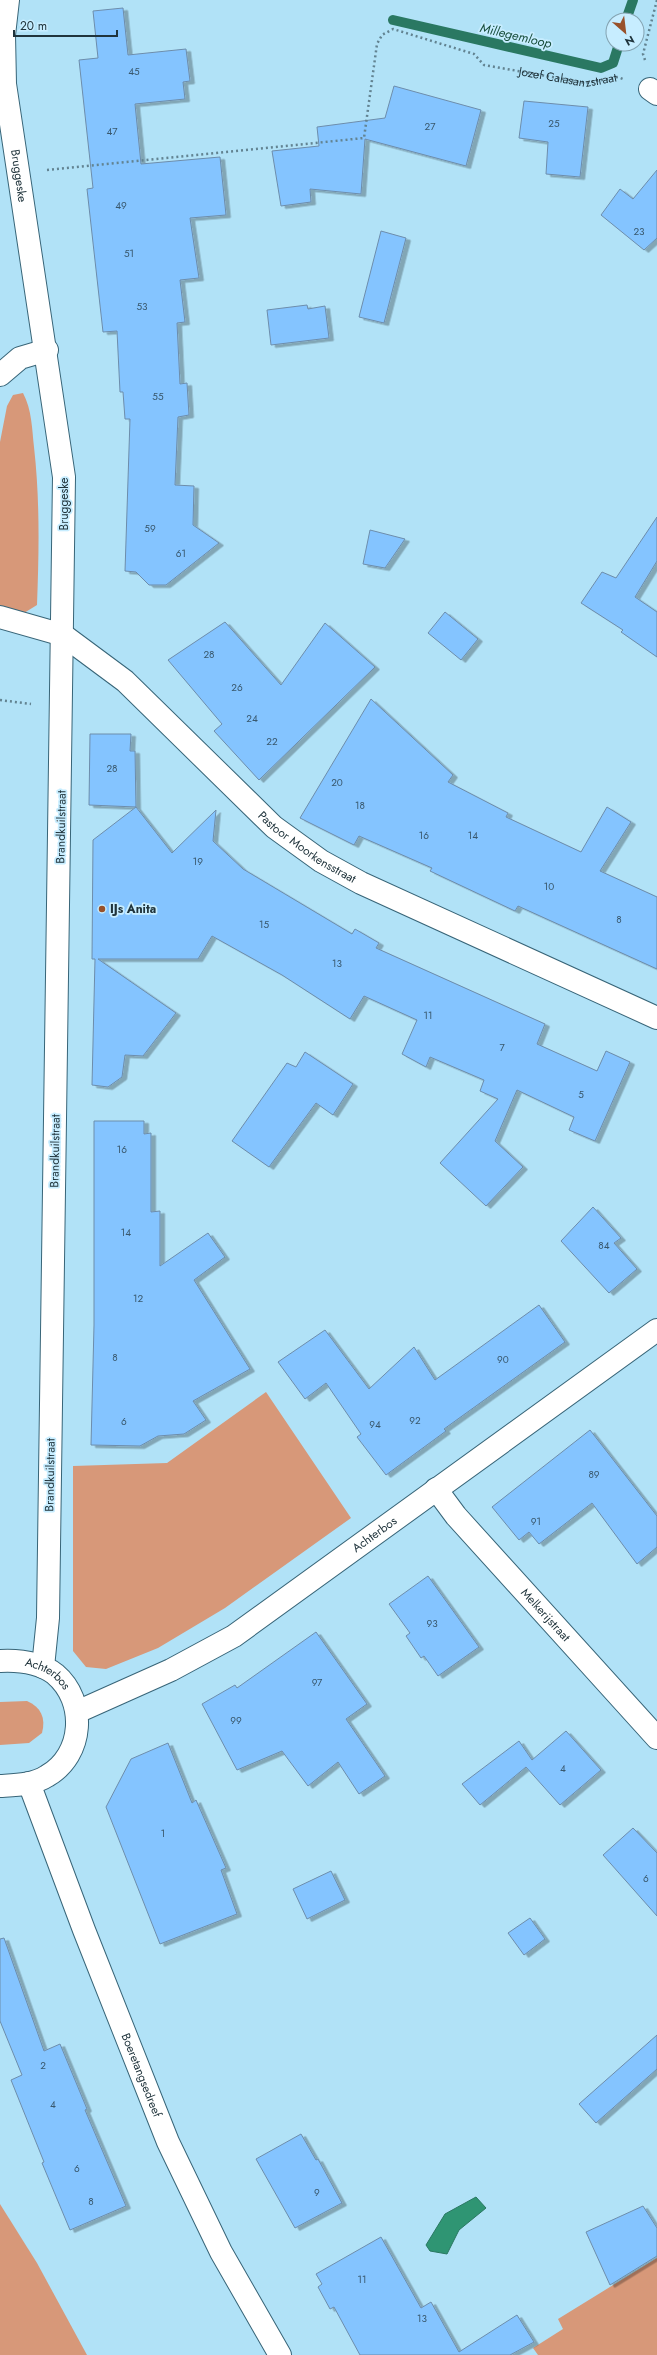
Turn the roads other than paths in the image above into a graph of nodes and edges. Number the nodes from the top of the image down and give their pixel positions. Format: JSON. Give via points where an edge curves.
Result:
{"nodes":[{"id":1,"x":8,"y":0,"type":"edge"},
{"id":2,"x":47,"y":350,"type":"junction"},
{"id":3,"x":0,"y":375,"type":"edge"},
{"id":4,"x":0,"y":617,"type":"edge"},
{"id":5,"x":63,"y":634,"type":"junction"},
{"id":6,"x":657,"y":1018,"type":"edge"},
{"id":7,"x":657,"y":1330,"type":"edge"},
{"id":8,"x":436,"y":1489,"type":"junction"},
{"id":9,"x":0,"y":1661,"type":"edge"},
{"id":10,"x":43,"y":1667,"type":"junction"},
{"id":11,"x":77,"y":1712,"type":"junction"},
{"id":12,"x":657,"y":1738,"type":"edge"},
{"id":13,"x":29,"y":1783,"type":"junction"},
{"id":14,"x":0,"y":1786,"type":"edge"},
{"id":15,"x":280,"y":2355,"type":"edge"}],
"edges":[{"from":1,"to":2,"type":"street","name":"Bruggeske","via":[[4,35],[6,84]]},
{"from":2,"to":3,"type":"street","via":[[20,358]]},
{"from":2,"to":5,"type":"street","name":"Bruggeske","via":[[64,477]]},
{"from":4,"to":5,"type":"street","name":"Pastoor Moorkensstraat"},
{"from":5,"to":6,"type":"street","name":"Pastoor Moorkensstraat","via":[[126,681],[274,827],[321,861],[361,883]]},
{"from":5,"to":10,"type":"street","name":"Brandkuilstraat","via":[[48,1618]]},
{"from":7,"to":8,"type":"street","name":"Achterbos"},
{"from":8,"to":11,"type":"street","name":"Achterbos","via":[[234,1636],[171,1670]]},
{"from":8,"to":12,"type":"street","name":"Melkerijstraat","via":[[456,1516]]},
{"from":9,"to":10,"type":"street","name":"Achterbos","via":[[29,1662]]},
{"from":10,"to":11,"type":"street","name":"Achterbos","via":[[55,1674],[65,1685],[73,1698]]},
{"from":11,"to":13,"type":"street","name":"Achterbos","via":[[78,1727],[69,1755],[48,1776]]},
{"from":13,"to":14,"type":"street","name":"Achterbos"},
{"from":13,"to":15,"type":"street","name":"Boeretangsedreef","via":[[168,2142],[221,2252]]}]}
